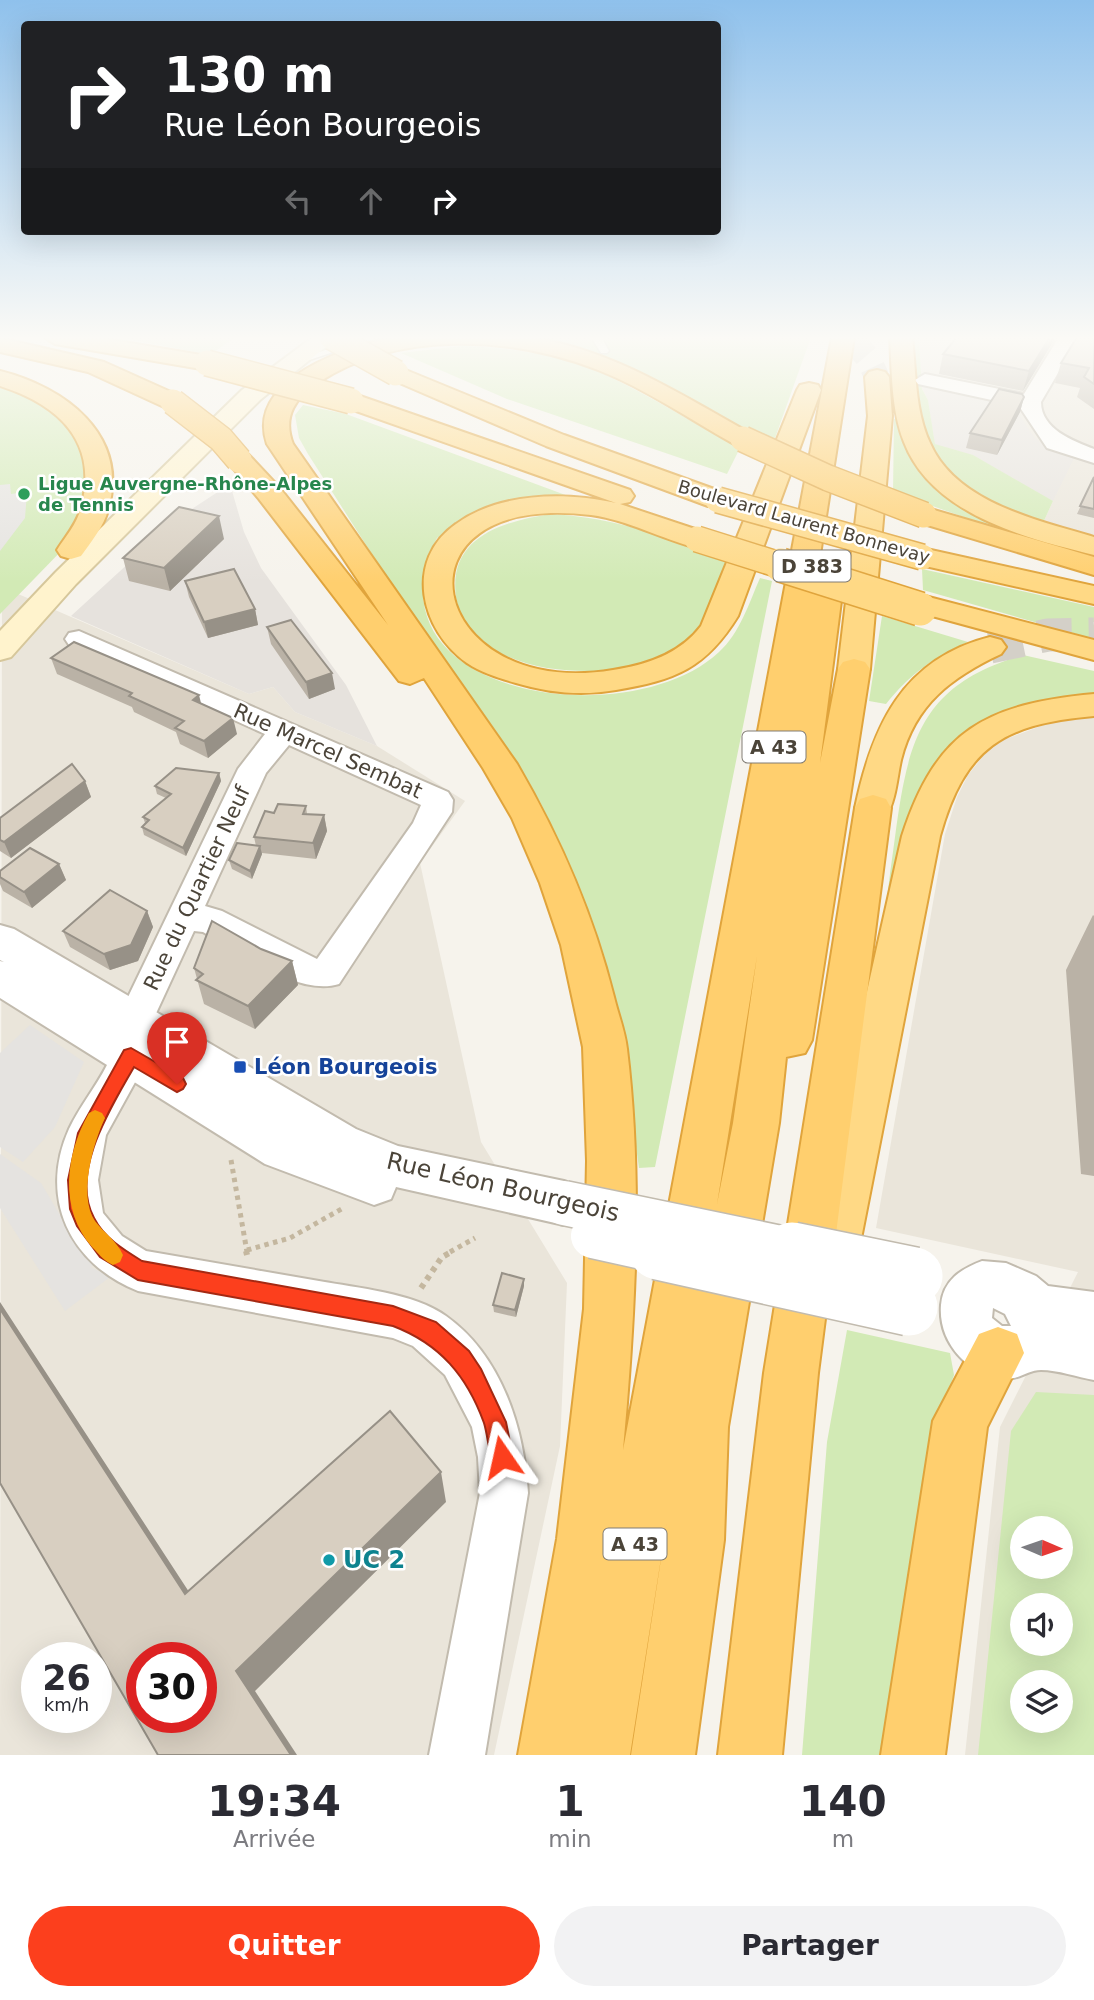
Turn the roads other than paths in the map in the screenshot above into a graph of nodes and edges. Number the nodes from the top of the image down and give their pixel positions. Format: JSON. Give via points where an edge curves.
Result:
{"nodes":[{"id":1,"x":77,"y":419,"type":"edge"},
{"id":2,"x":195,"y":419,"type":"edge"},
{"id":3,"x":206,"y":419,"type":"edge"},
{"id":4,"x":227,"y":419,"type":"edge"},
{"id":5,"x":275,"y":419,"type":"edge"},
{"id":6,"x":398,"y":419,"type":"edge"},
{"id":7,"x":495,"y":419,"type":"edge"},
{"id":8,"x":706,"y":419,"type":"edge"},
{"id":9,"x":798,"y":419,"type":"edge"},
{"id":10,"x":829,"y":419,"type":"edge"},
{"id":11,"x":860,"y":419,"type":"edge"},
{"id":12,"x":880,"y":419,"type":"tunnel mouth"},
{"id":13,"x":912,"y":419,"type":"edge"},
{"id":14,"x":1037,"y":419,"type":"edge"},
{"id":15,"x":1094,"y":456,"type":"edge"},
{"id":16,"x":700,"y":533,"type":"junction"},
{"id":17,"x":923,"y":536,"type":"junction"},
{"id":18,"x":1094,"y":546,"type":"edge"},
{"id":19,"x":71,"y":550,"type":"junction"},
{"id":20,"x":1094,"y":566,"type":"edge"},
{"id":21,"x":1094,"y":573,"type":"edge"},
{"id":22,"x":1094,"y":595,"type":"edge"},
{"id":23,"x":0,"y":624,"type":"edge"},
{"id":24,"x":79,"y":639,"type":"dead end"},
{"id":25,"x":990,"y":647,"type":"tunnel mouth"},
{"id":26,"x":0,"y":650,"type":"edge"},
{"id":27,"x":1094,"y":650,"type":"edge"},
{"id":28,"x":1094,"y":705,"type":"edge"},
{"id":29,"x":284,"y":731,"type":"junction"},
{"id":30,"x":184,"y":916,"type":"junction"},
{"id":31,"x":0,"y":940,"type":"edge"},
{"id":32,"x":0,"y":977,"type":"edge"},
{"id":33,"x":132,"y":1039,"type":"junction"},
{"id":34,"x":610,"y":1161,"type":"junction"},
{"id":35,"x":1094,"y":1317,"type":"edge"},
{"id":36,"x":1001,"y":1323,"type":"junction"},
{"id":37,"x":1094,"y":1354,"type":"edge"},
{"id":38,"x":791,"y":1373,"type":"junction"},
{"id":39,"x":695,"y":1540,"type":"junction"},
{"id":40,"x":457,"y":1755,"type":"edge"},
{"id":41,"x":550,"y":1755,"type":"edge"},
{"id":42,"x":598,"y":1755,"type":"edge"},
{"id":43,"x":663,"y":1755,"type":"edge"},
{"id":44,"x":750,"y":1755,"type":"edge"},
{"id":45,"x":913,"y":1755,"type":"edge"}],
"edges":[{"from":1,"to":19,"type":"highway","via":[[90,435],[99,480],[94,510]]},
{"from":2,"to":34,"type":"highway","bridge":true,"via":[[221,439],[269,493],[432,703],[510,824],[562,946]]},
{"from":3,"to":19,"type":"main road"},
{"from":4,"to":26,"type":"main road"},
{"from":5,"to":34,"type":"highway","bridge":true,"via":[[280,444],[499,764],[530,818],[581,945],[605,1047]]},
{"from":6,"to":16,"type":"highway","name":"Boulevard Laurent Bonnevay","bridge":true},
{"from":7,"to":17,"type":"highway","name":"Boulevard Laurent Bonnevay","number":"D 383","bridge":true,"via":[[599,459],[720,495]]},
{"from":8,"to":17,"type":"highway","bridge":true,"via":[[828,478]]},
{"from":9,"to":16,"type":"highway","via":[[723,616],[693,652],[653,672],[620,680],[550,680],[509,669],[471,650],[447,622],[439,596],[440,567],[451,544],[480,521],[508,511],[548,505],[592,507]]},
{"from":10,"to":42,"type":"highway","number":"A 43"},
{"from":11,"to":39,"type":"highway","number":"A 43","via":[[789,859],[755,1123],[701,1427]]},
{"from":12,"to":39,"type":"highway","via":[[854,668],[723,1432]]},
{"from":13,"to":18,"type":"highway","via":[[914,435],[934,472],[947,484],[984,507]]},
{"from":14,"to":15,"type":"street","via":[[1055,443]]},
{"from":16,"to":27,"type":"highway","bridge":true,"via":[[920,607]]},
{"from":17,"to":20,"type":"highway"},
{"from":17,"to":21,"type":"highway"},
{"from":17,"to":22,"type":"highway","name":"Boulevard Laurent Bonnevay","number":"D 383"},
{"from":19,"to":23,"type":"main road"},
{"from":24,"to":29,"type":"street","name":"Rue Marcel Sembat"},
{"from":25,"to":38,"type":"highway","via":[[940,671],[920,687],[904,707],[881,759]]},
{"from":28,"to":38,"type":"highway","via":[[1037,712],[981,733],[960,752],[932,796],[833,1254]]},
{"from":29,"to":30,"type":"street","name":"Rue du Quartier Neuf","via":[[253,769]]},
{"from":29,"to":30,"type":"street","name":"Rue Marcel Sembat","via":[[437,800],[436,812],[326,974],[304,971],[210,920]]},
{"from":30,"to":33,"type":"street","name":"Rue du Quartier Neuf"},
{"from":31,"to":33,"type":"street","name":"Rue Léon Bourgeois"},
{"from":32,"to":33,"type":"street","name":"Rue Léon Bourgeois"},
{"from":33,"to":36,"type":"street","name":"Rue Léon Bourgeois","bridge":true,"via":[[281,1149],[386,1189],[564,1216],[911,1291]]},
{"from":33,"to":40,"type":"street","name":"Rue du Quartier Neuf","via":[[87,1133],[78,1180],[80,1209],[87,1226],[107,1250],[138,1270],[393,1316],[429,1329],[461,1359],[485,1398],[495,1422],[504,1493]]},
{"from":34,"to":41,"type":"highway","via":[[610,1309],[586,1539]]},
{"from":35,"to":36,"type":"street"},
{"from":36,"to":37,"type":"street"},
{"from":36,"to":45,"type":"highway","via":[[960,1421]]},
{"from":38,"to":44,"type":"highway"},
{"from":39,"to":43,"type":"highway","number":"A 43"}]}
